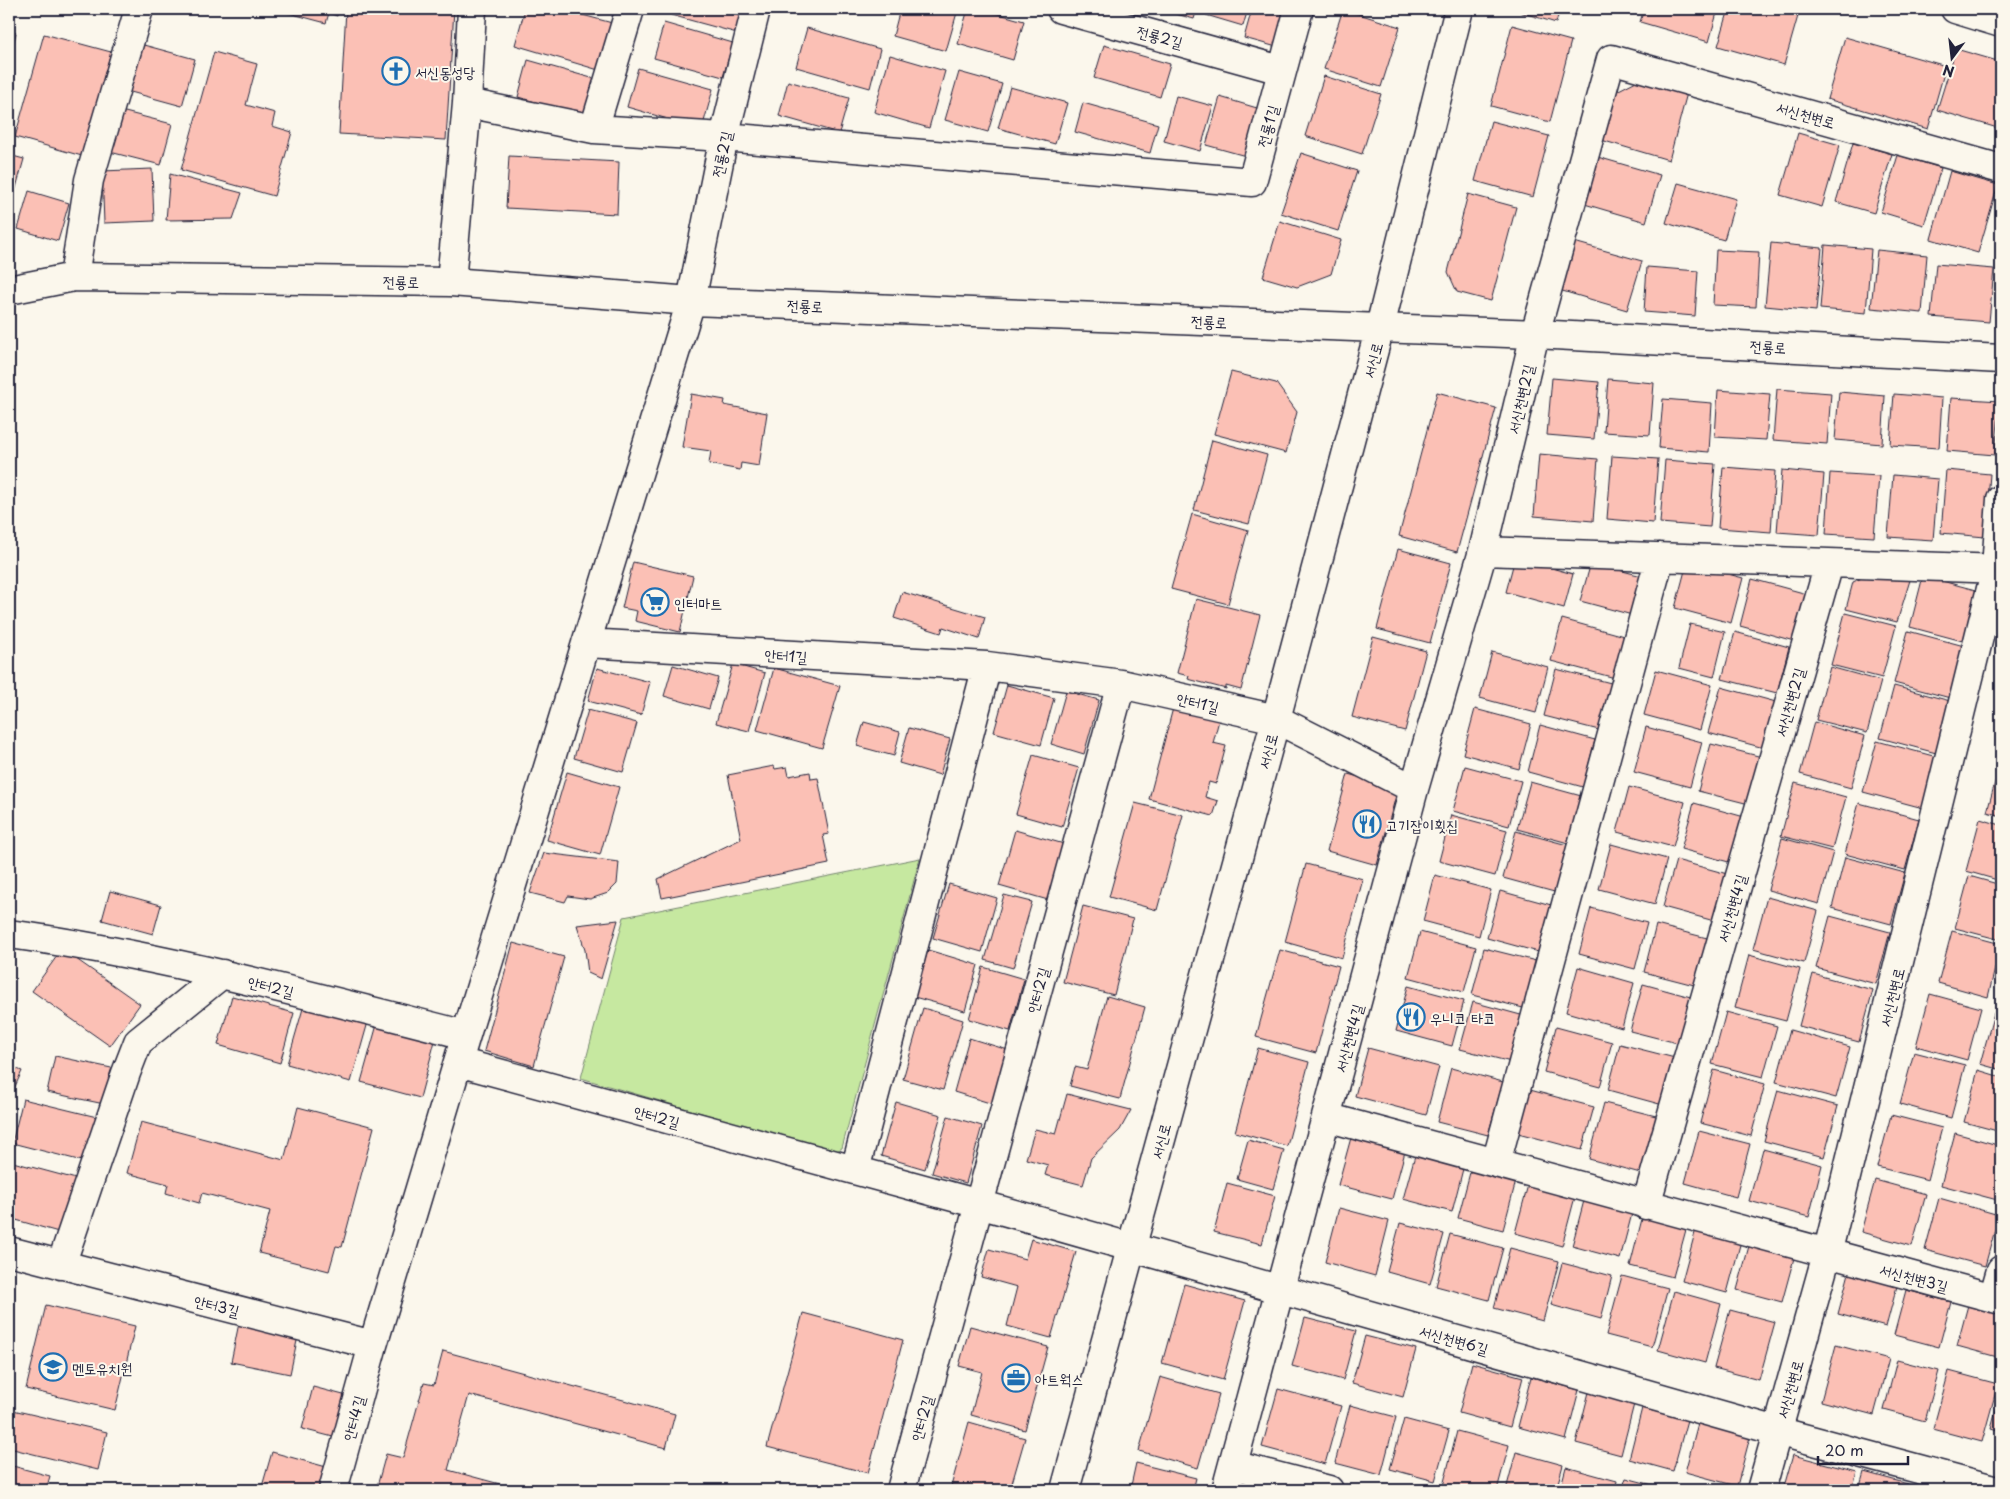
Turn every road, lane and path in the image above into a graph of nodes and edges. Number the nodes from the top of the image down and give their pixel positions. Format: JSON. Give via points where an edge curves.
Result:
{"nodes":[{"id":1,"x":139,"y":9,"type":"edge"},
{"id":2,"x":472,"y":9,"type":"edge"},
{"id":3,"x":630,"y":9,"type":"edge"},
{"id":4,"x":756,"y":9,"type":"edge"},
{"id":5,"x":1061,"y":9,"type":"edge"},
{"id":6,"x":1300,"y":9,"type":"edge"},
{"id":7,"x":1459,"y":9,"type":"edge"},
{"id":8,"x":1955,"y":9,"type":"edge"},
{"id":9,"x":2001,"y":23,"type":"edge"},
{"id":10,"x":1281,"y":70,"type":"junction"},
{"id":11,"x":467,"y":103,"type":"junction"},
{"id":12,"x":594,"y":129,"type":"junction"},
{"id":13,"x":724,"y":137,"type":"junction"},
{"id":14,"x":2001,"y":169,"type":"edge"},
{"id":15,"x":74,"y":277,"type":"junction"},
{"id":16,"x":451,"y":282,"type":"junction"},
{"id":17,"x":9,"y":290,"type":"edge"},
{"id":18,"x":691,"y":301,"type":"junction"},
{"id":19,"x":1380,"y":327,"type":"junction"},
{"id":20,"x":1535,"y":334,"type":"junction"},
{"id":21,"x":2001,"y":359,"type":"edge"},
{"id":22,"x":2001,"y":499,"type":"edge"},
{"id":23,"x":1483,"y":552,"type":"junction"},
{"id":24,"x":1660,"y":557,"type":"junction"},
{"id":25,"x":1829,"y":564,"type":"junction"},
{"id":26,"x":1999,"y":569,"type":"edge"},
{"id":27,"x":586,"y":643,"type":"junction"},
{"id":28,"x":986,"y":666,"type":"junction"},
{"id":29,"x":1121,"y":684,"type":"junction"},
{"id":30,"x":1276,"y":719,"type":"junction"},
{"id":31,"x":1414,"y":789,"type":"junction"},
{"id":32,"x":1750,"y":841,"type":"joint"},
{"id":33,"x":9,"y":934,"type":"edge"},
{"id":34,"x":222,"y":974,"type":"junction"},
{"id":35,"x":466,"y":1035,"type":"junction"},
{"id":36,"x":458,"y":1062,"type":"junction"},
{"id":37,"x":1326,"y":1117,"type":"junction"},
{"id":38,"x":1496,"y":1163,"type":"junction"},
{"id":39,"x":855,"y":1170,"type":"junction"},
{"id":40,"x":979,"y":1204,"type":"junction"},
{"id":41,"x":1646,"y":1205,"type":"junction"},
{"id":42,"x":1131,"y":1247,"type":"junction"},
{"id":43,"x":9,"y":1251,"type":"edge"},
{"id":44,"x":1827,"y":1254,"type":"junction"},
{"id":45,"x":61,"y":1265,"type":"junction"},
{"id":46,"x":2001,"y":1270,"type":"edge"},
{"id":47,"x":1280,"y":1289,"type":"junction"},
{"id":48,"x":1997,"y":1299,"type":"edge"},
{"id":49,"x":373,"y":1345,"type":"junction"},
{"id":50,"x":1777,"y":1431,"type":"junction"},
{"id":51,"x":1229,"y":1478,"type":"edge"},
{"id":52,"x":333,"y":1490,"type":"edge"},
{"id":53,"x":901,"y":1490,"type":"edge"},
{"id":54,"x":1065,"y":1490,"type":"edge"},
{"id":55,"x":1329,"y":1490,"type":"edge"},
{"id":56,"x":1761,"y":1490,"type":"edge"},
{"id":57,"x":1997,"y":1490,"type":"edge"}],
"edges":[{"from":1,"to":15,"type":"street","via":[[89,180]]},
{"from":2,"to":11,"type":"street"},
{"from":3,"to":12,"type":"street"},
{"from":4,"to":13,"type":"street","name":"전룡2길"},
{"from":5,"to":10,"type":"street","name":"전룡2길"},
{"from":6,"to":10,"type":"street","name":"전룡1길"},
{"from":7,"to":19,"type":"street","name":"서신로"},
{"from":8,"to":9,"type":"street"},
{"from":10,"to":13,"type":"street","name":"전룡1길","via":[[1252,182]]},
{"from":11,"to":12,"type":"street"},
{"from":11,"to":16,"type":"street"},
{"from":12,"to":13,"type":"street"},
{"from":13,"to":18,"type":"street","name":"전룡2길"},
{"from":14,"to":20,"type":"street","name":"서신천변로","via":[[1611,58]]},
{"from":15,"to":16,"type":"street","name":"전룡로"},
{"from":15,"to":17,"type":"street","name":"전룡로"},
{"from":16,"to":18,"type":"street","name":"전룡로"},
{"from":18,"to":19,"type":"street","name":"전룡로"},
{"from":18,"to":27,"type":"street"},
{"from":19,"to":20,"type":"street","name":"전룡로"},
{"from":19,"to":30,"type":"street","name":"서신로"},
{"from":20,"to":21,"type":"street","name":"전룡로"},
{"from":20,"to":23,"type":"street","name":"서신천변2길"},
{"from":22,"to":26,"type":"street","name":"서신천변로"},
{"from":23,"to":24,"type":"street"},
{"from":23,"to":31,"type":"street","name":"서신천변2길"},
{"from":24,"to":25,"type":"street"},
{"from":24,"to":38,"type":"street"},
{"from":25,"to":26,"type":"street"},
{"from":25,"to":32,"type":"street","name":"서신천변2길"},
{"from":26,"to":44,"type":"street","name":"서신천변로"},
{"from":27,"to":28,"type":"street","name":"안터1길"},
{"from":27,"to":35,"type":"street"},
{"from":28,"to":29,"type":"street","name":"안터1길"},
{"from":28,"to":39,"type":"street"},
{"from":29,"to":30,"type":"street","name":"안터1길"},
{"from":29,"to":40,"type":"street","name":"안터2길"},
{"from":30,"to":31,"type":"street","name":"안터1길"},
{"from":30,"to":42,"type":"street","name":"서신로"},
{"from":31,"to":37,"type":"street","name":"서신천변4길"},
{"from":32,"to":41,"type":"street","name":"서신천변4길"},
{"from":33,"to":34,"type":"street","name":"안터2길"},
{"from":34,"to":35,"type":"street","name":"안터2길"},
{"from":34,"to":45,"type":"street","via":[[138,1042]]},
{"from":35,"to":36,"type":"street"},
{"from":36,"to":39,"type":"street","name":"안터2길"},
{"from":36,"to":49,"type":"street"},
{"from":37,"to":38,"type":"street"},
{"from":37,"to":47,"type":"street","name":"서신천변4길"},
{"from":38,"to":41,"type":"street"},
{"from":39,"to":40,"type":"street","name":"안터2길"},
{"from":40,"to":42,"type":"street","name":"안터2길"},
{"from":40,"to":53,"type":"street","name":"안터2길"},
{"from":41,"to":44,"type":"street"},
{"from":42,"to":47,"type":"street","name":"서신천변6길"},
{"from":42,"to":54,"type":"street","name":"서신로"},
{"from":43,"to":45,"type":"street","name":"안터3길"},
{"from":44,"to":48,"type":"street","name":"서신천변3길"},
{"from":44,"to":50,"type":"street","name":"서신천변로"},
{"from":45,"to":49,"type":"street","name":"안터3길"},
{"from":46,"to":48,"type":"street"},
{"from":47,"to":50,"type":"street","name":"서신천변6길"},
{"from":47,"to":51,"type":"street","name":"서신천변4길"},
{"from":49,"to":52,"type":"street","name":"안터4길"},
{"from":50,"to":56,"type":"street","name":"서신천변로"},
{"from":50,"to":57,"type":"street","name":"서신천변6길"},
{"from":51,"to":55,"type":"street"}]}
